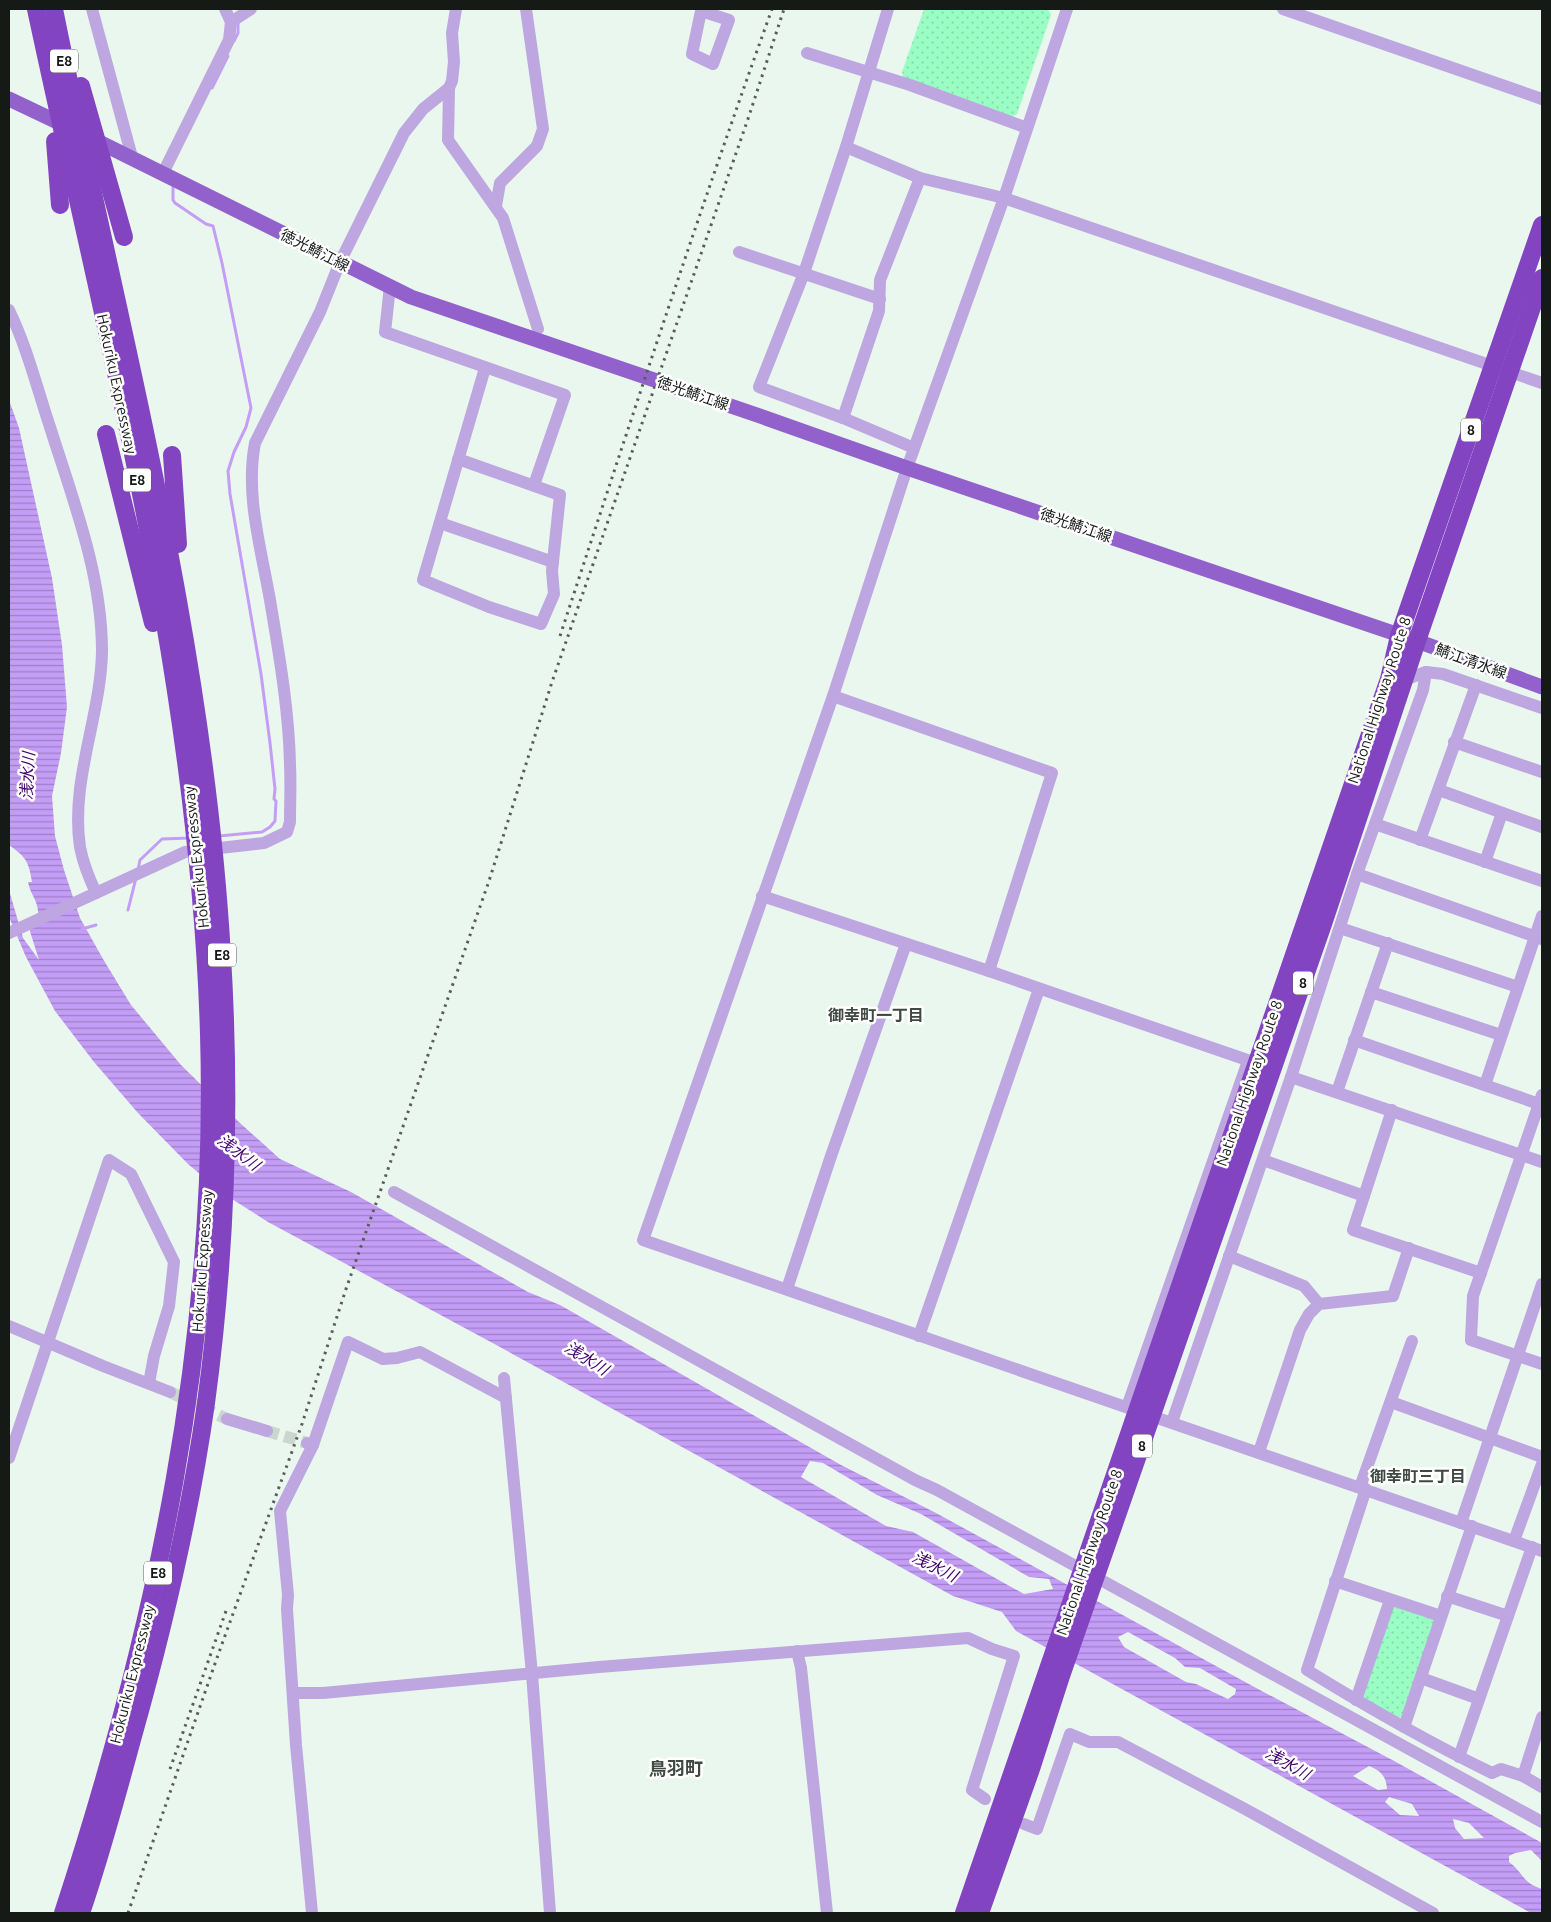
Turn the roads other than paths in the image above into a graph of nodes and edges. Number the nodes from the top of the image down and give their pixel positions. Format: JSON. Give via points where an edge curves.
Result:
{"nodes":[{"id":1,"x":32,"y":9,"type":"edge"},
{"id":2,"x":36,"y":9,"type":"edge"},
{"id":3,"x":54,"y":9,"type":"edge"},
{"id":4,"x":60,"y":9,"type":"edge"},
{"id":5,"x":92,"y":9,"type":"edge"},
{"id":6,"x":225,"y":9,"type":"edge"},
{"id":7,"x":251,"y":9,"type":"edge"},
{"id":8,"x":456,"y":9,"type":"edge"},
{"id":9,"x":526,"y":9,"type":"edge"},
{"id":10,"x":888,"y":9,"type":"edge"},
{"id":11,"x":1066,"y":9,"type":"edge"},
{"id":12,"x":1283,"y":9,"type":"edge"},
{"id":13,"x":231,"y":22,"type":"junction"},
{"id":14,"x":807,"y":54,"type":"dead end"},
{"id":15,"x":868,"y":73,"type":"junction"},
{"id":16,"x":448,"y":88,"type":"junction"},
{"id":17,"x":9,"y":99,"type":"edge"},
{"id":18,"x":1542,"y":99,"type":"edge"},
{"id":19,"x":54,"y":104,"type":"junction"},
{"id":20,"x":83,"y":116,"type":"junction"},
{"id":21,"x":1027,"y":128,"type":"junction"},
{"id":22,"x":60,"y":142,"type":"junction"},
{"id":23,"x":846,"y":147,"type":"junction"},
{"id":24,"x":132,"y":157,"type":"junction"},
{"id":25,"x":163,"y":173,"type":"junction"},
{"id":26,"x":920,"y":178,"type":"junction"},
{"id":27,"x":1004,"y":198,"type":"junction"},
{"id":28,"x":60,"y":206,"type":"dead end"},
{"id":29,"x":496,"y":206,"type":"junction"},
{"id":30,"x":1542,"y":225,"type":"edge"},
{"id":31,"x":124,"y":237,"type":"dead end"},
{"id":32,"x":739,"y":252,"type":"dead end"},
{"id":33,"x":340,"y":262,"type":"junction"},
{"id":34,"x":804,"y":273,"type":"junction"},
{"id":35,"x":1542,"y":278,"type":"edge"},
{"id":36,"x":390,"y":286,"type":"junction"},
{"id":37,"x":880,"y":299,"type":"junction"},
{"id":38,"x":9,"y":310,"type":"edge"},
{"id":39,"x":538,"y":329,"type":"dead end"},
{"id":40,"x":485,"y":368,"type":"junction"},
{"id":41,"x":1501,"y":369,"type":"junction"},
{"id":42,"x":1542,"y":383,"type":"edge"},
{"id":43,"x":843,"y":418,"type":"junction"},
{"id":44,"x":106,"y":434,"type":"dead end"},
{"id":45,"x":914,"y":448,"type":"junction"},
{"id":46,"x":172,"y":455,"type":"dead end"},
{"id":47,"x":458,"y":459,"type":"junction"},
{"id":48,"x":907,"y":468,"type":"junction"},
{"id":49,"x":534,"y":485,"type":"junction"},
{"id":50,"x":440,"y":523,"type":"junction"},
{"id":51,"x":553,"y":562,"type":"junction"},
{"id":52,"x":1399,"y":636,"type":"junction"},
{"id":53,"x":1416,"y":641,"type":"junction"},
{"id":54,"x":1426,"y":672,"type":"junction"},
{"id":55,"x":1404,"y":680,"type":"junction"},
{"id":56,"x":1476,"y":685,"type":"junction"},
{"id":57,"x":1542,"y":686,"type":"edge"},
{"id":58,"x":833,"y":696,"type":"junction"},
{"id":59,"x":1542,"y":708,"type":"edge"},
{"id":60,"x":1454,"y":742,"type":"junction"},
{"id":61,"x":194,"y":759,"type":"junction"},
{"id":62,"x":1542,"y":772,"type":"edge"},
{"id":63,"x":1439,"y":790,"type":"junction"},
{"id":64,"x":1502,"y":813,"type":"junction"},
{"id":65,"x":1375,"y":824,"type":"junction"},
{"id":66,"x":1542,"y":827,"type":"edge"},
{"id":67,"x":1420,"y":840,"type":"junction"},
{"id":68,"x":206,"y":861,"type":"junction"},
{"id":69,"x":1485,"y":862,"type":"junction"},
{"id":70,"x":1357,"y":874,"type":"junction"},
{"id":71,"x":1542,"y":881,"type":"edge"},
{"id":72,"x":94,"y":894,"type":"junction"},
{"id":73,"x":762,"y":896,"type":"junction"},
{"id":74,"x":1542,"y":916,"type":"edge"},
{"id":75,"x":1340,"y":928,"type":"junction"},
{"id":76,"x":9,"y":933,"type":"edge"},
{"id":77,"x":1539,"y":938,"type":"edge"},
{"id":78,"x":1388,"y":943,"type":"junction"},
{"id":79,"x":906,"y":944,"type":"junction"},
{"id":80,"x":988,"y":971,"type":"junction"},
{"id":81,"x":1518,"y":987,"type":"junction"},
{"id":82,"x":1039,"y":989,"type":"junction"},
{"id":83,"x":1371,"y":992,"type":"junction"},
{"id":84,"x":1501,"y":1035,"type":"junction"},
{"id":85,"x":1354,"y":1040,"type":"junction"},
{"id":86,"x":1252,"y":1062,"type":"junction"},
{"id":87,"x":1291,"y":1077,"type":"junction"},
{"id":88,"x":1485,"y":1085,"type":"junction"},
{"id":89,"x":1337,"y":1092,"type":"junction"},
{"id":90,"x":1541,"y":1101,"type":"edge"},
{"id":91,"x":1392,"y":1110,"type":"junction"},
{"id":92,"x":1522,"y":1155,"type":"junction"},
{"id":93,"x":1263,"y":1160,"type":"junction"},
{"id":94,"x":1542,"y":1162,"type":"edge"},
{"id":95,"x":394,"y":1192,"type":"dead end"},
{"id":96,"x":1364,"y":1196,"type":"junction"},
{"id":97,"x":1408,"y":1248,"type":"junction"},
{"id":98,"x":1229,"y":1256,"type":"junction"},
{"id":99,"x":1481,"y":1273,"type":"junction"},
{"id":100,"x":1542,"y":1284,"type":"edge"},
{"id":101,"x":787,"y":1289,"type":"junction"},
{"id":102,"x":1319,"y":1304,"type":"junction"},
{"id":103,"x":1177,"y":1320,"type":"junction"},
{"id":104,"x":9,"y":1326,"type":"edge"},
{"id":105,"x":919,"y":1336,"type":"junction"},
{"id":106,"x":1412,"y":1341,"type":"dead end"},
{"id":107,"x":47,"y":1342,"type":"junction"},
{"id":108,"x":1518,"y":1356,"type":"junction"},
{"id":109,"x":1542,"y":1364,"type":"edge"},
{"id":110,"x":504,"y":1378,"type":"dead end"},
{"id":111,"x":149,"y":1383,"type":"junction"},
{"id":112,"x":170,"y":1392,"type":"tunnel mouth"},
{"id":113,"x":506,"y":1398,"type":"junction"},
{"id":114,"x":1391,"y":1402,"type":"junction"},
{"id":115,"x":1127,"y":1407,"type":"junction"},
{"id":116,"x":226,"y":1420,"type":"tunnel mouth"},
{"id":117,"x":1172,"y":1422,"type":"junction"},
{"id":118,"x":268,"y":1432,"type":"tunnel mouth"},
{"id":119,"x":1489,"y":1438,"type":"junction"},
{"id":120,"x":1259,"y":1452,"type":"junction"},
{"id":121,"x":9,"y":1458,"type":"edge"},
{"id":122,"x":1542,"y":1465,"type":"edge"},
{"id":123,"x":1363,"y":1488,"type":"junction"},
{"id":124,"x":1467,"y":1524,"type":"junction"},
{"id":125,"x":1514,"y":1541,"type":"junction"},
{"id":126,"x":1537,"y":1549,"type":"edge"},
{"id":127,"x":1335,"y":1581,"type":"junction"},
{"id":128,"x":1447,"y":1596,"type":"junction"},
{"id":129,"x":1390,"y":1600,"type":"junction"},
{"id":130,"x":1441,"y":1616,"type":"junction"},
{"id":131,"x":1508,"y":1616,"type":"junction"},
{"id":132,"x":797,"y":1651,"type":"junction"},
{"id":133,"x":1055,"y":1673,"type":"junction"},
{"id":134,"x":532,"y":1674,"type":"junction"},
{"id":135,"x":1420,"y":1678,"type":"junction"},
{"id":136,"x":293,"y":1693,"type":"junction"},
{"id":137,"x":1479,"y":1699,"type":"junction"},
{"id":138,"x":1356,"y":1700,"type":"junction"},
{"id":139,"x":1542,"y":1717,"type":"edge"},
{"id":140,"x":1404,"y":1727,"type":"junction"},
{"id":141,"x":1459,"y":1757,"type":"junction"},
{"id":142,"x":1523,"y":1776,"type":"junction"},
{"id":143,"x":1542,"y":1788,"type":"edge"},
{"id":144,"x":985,"y":1799,"type":"dead end"},
{"id":145,"x":1539,"y":1818,"type":"edge"},
{"id":146,"x":1024,"y":1824,"type":"dead end"},
{"id":147,"x":63,"y":1913,"type":"edge"},
{"id":148,"x":81,"y":1913,"type":"edge"},
{"id":149,"x":312,"y":1913,"type":"edge"},
{"id":150,"x":550,"y":1913,"type":"edge"},
{"id":151,"x":826,"y":1913,"type":"edge"},
{"id":152,"x":964,"y":1913,"type":"edge"},
{"id":153,"x":980,"y":1913,"type":"edge"},
{"id":154,"x":1433,"y":1913,"type":"edge"}],
"edges":[{"from":1,"to":19,"type":"highway"},
{"from":2,"to":19,"type":"highway","name":"Hokuriku Expressway","number":"E8"},
{"from":3,"to":20,"type":"highway","name":"Hokuriku Expressway","number":"E8"},
{"from":4,"to":20,"type":"highway"},
{"from":5,"to":24,"type":"street"},
{"from":6,"to":13,"type":"street"},
{"from":7,"to":13,"type":"street"},
{"from":8,"to":16,"type":"street","via":[[452,33],[454,62]]},
{"from":9,"to":29,"type":"street","via":[[543,129],[537,146],[500,183]]},
{"from":10,"to":15,"type":"street"},
{"from":11,"to":21,"type":"street"},
{"from":12,"to":18,"type":"street"},
{"from":13,"to":25,"type":"street","via":[[229,40]]},
{"from":14,"to":15,"type":"street"},
{"from":15,"to":21,"type":"street"},
{"from":15,"to":23,"type":"street"},
{"from":16,"to":29,"type":"street","via":[[448,140]]},
{"from":16,"to":33,"type":"street","via":[[423,109],[404,133]]},
{"from":17,"to":24,"type":"main road","name":"徳光鯖江線"},
{"from":19,"to":22,"type":"highway","name":"Hokuriku Expressway","number":"E8"},
{"from":20,"to":31,"type":"highway","via":[[103,162]]},
{"from":20,"to":61,"type":"highway","name":"Hokuriku Expressway","number":"E8","via":[[84,151],[179,607]]},
{"from":21,"to":27,"type":"street"},
{"from":22,"to":28,"type":"highway"},
{"from":22,"to":61,"type":"highway","name":"Hokuriku Expressway","number":"E8","via":[[148,532],[175,687]]},
{"from":23,"to":26,"type":"street"},
{"from":23,"to":34,"type":"street"},
{"from":24,"to":25,"type":"main road","name":"徳光鯖江線"},
{"from":25,"to":33,"type":"main road","name":"徳光鯖江線"},
{"from":26,"to":27,"type":"street"},
{"from":26,"to":37,"type":"street","via":[[880,280]]},
{"from":27,"to":41,"type":"street"},
{"from":27,"to":45,"type":"street"},
{"from":29,"to":39,"type":"street","via":[[503,218]]},
{"from":30,"to":41,"type":"highway","name":"National Highway Route 8","number":"8"},
{"from":32,"to":34,"type":"street"},
{"from":33,"to":36,"type":"main road","name":"徳光鯖江線"},
{"from":33,"to":72,"type":"street","via":[[320,312],[255,443],[251,464],[251,491],[284,700],[290,764],[288,832],[264,843],[185,852]]},
{"from":34,"to":37,"type":"street"},
{"from":34,"to":43,"type":"street","via":[[759,387]]},
{"from":35,"to":41,"type":"highway","name":"National Highway Route 8","number":"8"},
{"from":36,"to":40,"type":"street","via":[[385,332]]},
{"from":36,"to":48,"type":"main road","name":"徳光鯖江線"},
{"from":37,"to":43,"type":"street","via":[[880,311]]},
{"from":38,"to":72,"type":"street","via":[[22,339],[80,522],[99,604],[100,673],[82,780],[79,828],[83,860]]},
{"from":40,"to":47,"type":"street"},
{"from":40,"to":49,"type":"street","via":[[565,395]]},
{"from":41,"to":42,"type":"street"},
{"from":41,"to":52,"type":"highway","name":"National Highway Route 8","number":"8"},
{"from":41,"to":53,"type":"highway","name":"National Highway Route 8","number":"8"},
{"from":43,"to":45,"type":"street"},
{"from":44,"to":61,"type":"highway"},
{"from":45,"to":48,"type":"street"},
{"from":46,"to":61,"type":"highway","via":[[176,530],[197,694]]},
{"from":47,"to":49,"type":"street"},
{"from":47,"to":50,"type":"street"},
{"from":48,"to":52,"type":"main road","name":"徳光鯖江線"},
{"from":48,"to":58,"type":"street"},
{"from":49,"to":51,"type":"street","via":[[560,495]]},
{"from":50,"to":51,"type":"street"},
{"from":50,"to":51,"type":"street","via":[[423,580],[489,607],[541,624],[554,594]]},
{"from":52,"to":53,"type":"main road","name":"鯖江清水線"},
{"from":52,"to":86,"type":"highway","name":"National Highway Route 8","number":"8","via":[[1389,679]]},
{"from":53,"to":55,"type":"highway","name":"National Highway Route 8","number":"8"},
{"from":53,"to":57,"type":"main road","name":"鯖江清水線"},
{"from":54,"to":55,"type":"street"},
{"from":54,"to":56,"type":"street","via":[[1444,674]]},
{"from":54,"to":65,"type":"street","via":[[1423,690]]},
{"from":55,"to":103,"type":"highway","name":"National Highway Route 8","number":"8","via":[[1326,916]]},
{"from":56,"to":59,"type":"street"},
{"from":56,"to":60,"type":"street"},
{"from":58,"to":73,"type":"street"},
{"from":58,"to":80,"type":"street","via":[[1052,773]]},
{"from":60,"to":62,"type":"street"},
{"from":60,"to":63,"type":"street"},
{"from":61,"to":68,"type":"highway","name":"Hokuriku Expressway","number":"E8"},
{"from":63,"to":64,"type":"street"},
{"from":63,"to":67,"type":"street"},
{"from":64,"to":66,"type":"street"},
{"from":64,"to":69,"type":"street"},
{"from":65,"to":67,"type":"street"},
{"from":65,"to":70,"type":"street"},
{"from":67,"to":69,"type":"street"},
{"from":68,"to":147,"type":"highway","name":"Hokuriku Expressway","number":"E8","via":[[210,1138],[199,1314],[190,1397],[162,1556],[135,1666],[101,1793]]},
{"from":68,"to":148,"type":"highway","name":"Hokuriku Expressway","number":"E8","via":[[222,953],[226,1050],[222,1232],[206,1402],[178,1558],[150,1677]]},
{"from":69,"to":71,"type":"street"},
{"from":70,"to":75,"type":"street"},
{"from":70,"to":77,"type":"street"},
{"from":72,"to":76,"type":"street"},
{"from":73,"to":79,"type":"street"},
{"from":73,"to":101,"type":"street","via":[[643,1240]]},
{"from":74,"to":77,"type":"street"},
{"from":75,"to":78,"type":"street"},
{"from":75,"to":87,"type":"street"},
{"from":77,"to":81,"type":"street"},
{"from":78,"to":81,"type":"street"},
{"from":78,"to":83,"type":"street"},
{"from":79,"to":80,"type":"street"},
{"from":79,"to":101,"type":"street"},
{"from":80,"to":82,"type":"street"},
{"from":81,"to":84,"type":"street"},
{"from":82,"to":86,"type":"street"},
{"from":82,"to":105,"type":"street"},
{"from":83,"to":84,"type":"street"},
{"from":83,"to":85,"type":"street"},
{"from":84,"to":88,"type":"street"},
{"from":85,"to":88,"type":"street"},
{"from":85,"to":89,"type":"street"},
{"from":86,"to":103,"type":"highway","name":"National Highway Route 8","number":"8"},
{"from":86,"to":115,"type":"street"},
{"from":87,"to":89,"type":"street"},
{"from":87,"to":93,"type":"street"},
{"from":88,"to":90,"type":"street"},
{"from":89,"to":91,"type":"street"},
{"from":90,"to":92,"type":"street"},
{"from":91,"to":92,"type":"street"},
{"from":91,"to":96,"type":"street"},
{"from":92,"to":94,"type":"street"},
{"from":92,"to":99,"type":"street"},
{"from":93,"to":96,"type":"street"},
{"from":93,"to":98,"type":"street"},
{"from":95,"to":145,"type":"street","via":[[915,1480]]},
{"from":96,"to":97,"type":"street","via":[[1353,1230]]},
{"from":97,"to":99,"type":"street"},
{"from":97,"to":102,"type":"street","via":[[1393,1296]]},
{"from":98,"to":102,"type":"street","via":[[1304,1286]]},
{"from":98,"to":117,"type":"street"},
{"from":99,"to":108,"type":"street","via":[[1473,1296],[1471,1340]]},
{"from":100,"to":108,"type":"street"},
{"from":101,"to":105,"type":"street"},
{"from":102,"to":120,"type":"street","via":[[1308,1314],[1300,1330]]},
{"from":103,"to":133,"type":"highway","name":"National Highway Route 8","number":"8"},
{"from":104,"to":107,"type":"street"},
{"from":105,"to":115,"type":"street"},
{"from":106,"to":114,"type":"street"},
{"from":107,"to":111,"type":"street"},
{"from":107,"to":111,"type":"street","via":[[108,1160],[131,1174],[174,1262],[169,1306]]},
{"from":107,"to":121,"type":"street"},
{"from":108,"to":109,"type":"street"},
{"from":108,"to":119,"type":"street"},
{"from":110,"to":113,"type":"street"},
{"from":111,"to":112,"type":"street"},
{"from":113,"to":134,"type":"street"},
{"from":113,"to":136,"type":"street","via":[[420,1352],[383,1359],[348,1342],[310,1444],[280,1511]]},
{"from":114,"to":119,"type":"street"},
{"from":114,"to":123,"type":"street"},
{"from":115,"to":117,"type":"street"},
{"from":116,"to":118,"type":"street"},
{"from":117,"to":120,"type":"street"},
{"from":119,"to":122,"type":"street"},
{"from":119,"to":124,"type":"street"},
{"from":120,"to":123,"type":"street"},
{"from":122,"to":125,"type":"street"},
{"from":123,"to":124,"type":"street"},
{"from":123,"to":127,"type":"street"},
{"from":124,"to":125,"type":"street"},
{"from":124,"to":128,"type":"street"},
{"from":125,"to":126,"type":"street"},
{"from":126,"to":131,"type":"street"},
{"from":127,"to":129,"type":"street"},
{"from":127,"to":138,"type":"street","via":[[1306,1670]]},
{"from":128,"to":130,"type":"street"},
{"from":128,"to":131,"type":"street"},
{"from":129,"to":130,"type":"street"},
{"from":129,"to":138,"type":"street"},
{"from":130,"to":135,"type":"street"},
{"from":131,"to":137,"type":"street"},
{"from":132,"to":134,"type":"street"},
{"from":132,"to":144,"type":"street","via":[[968,1638],[1014,1656],[972,1790]]},
{"from":132,"to":151,"type":"street"},
{"from":133,"to":152,"type":"highway","name":"National Highway Route 8","number":"8"},
{"from":133,"to":153,"type":"highway","name":"National Highway Route 8","number":"8","via":[[1031,1769]]},
{"from":134,"to":136,"type":"street"},
{"from":134,"to":150,"type":"street"},
{"from":135,"to":137,"type":"street"},
{"from":135,"to":140,"type":"street"},
{"from":136,"to":149,"type":"street"},
{"from":137,"to":141,"type":"street"},
{"from":138,"to":140,"type":"street"},
{"from":139,"to":142,"type":"street"},
{"from":140,"to":141,"type":"street"},
{"from":141,"to":142,"type":"street","via":[[1492,1773],[1501,1768]]},
{"from":142,"to":143,"type":"street"},
{"from":146,"to":154,"type":"street","via":[[1037,1829],[1070,1734],[1089,1742],[1118,1742]]}]}
